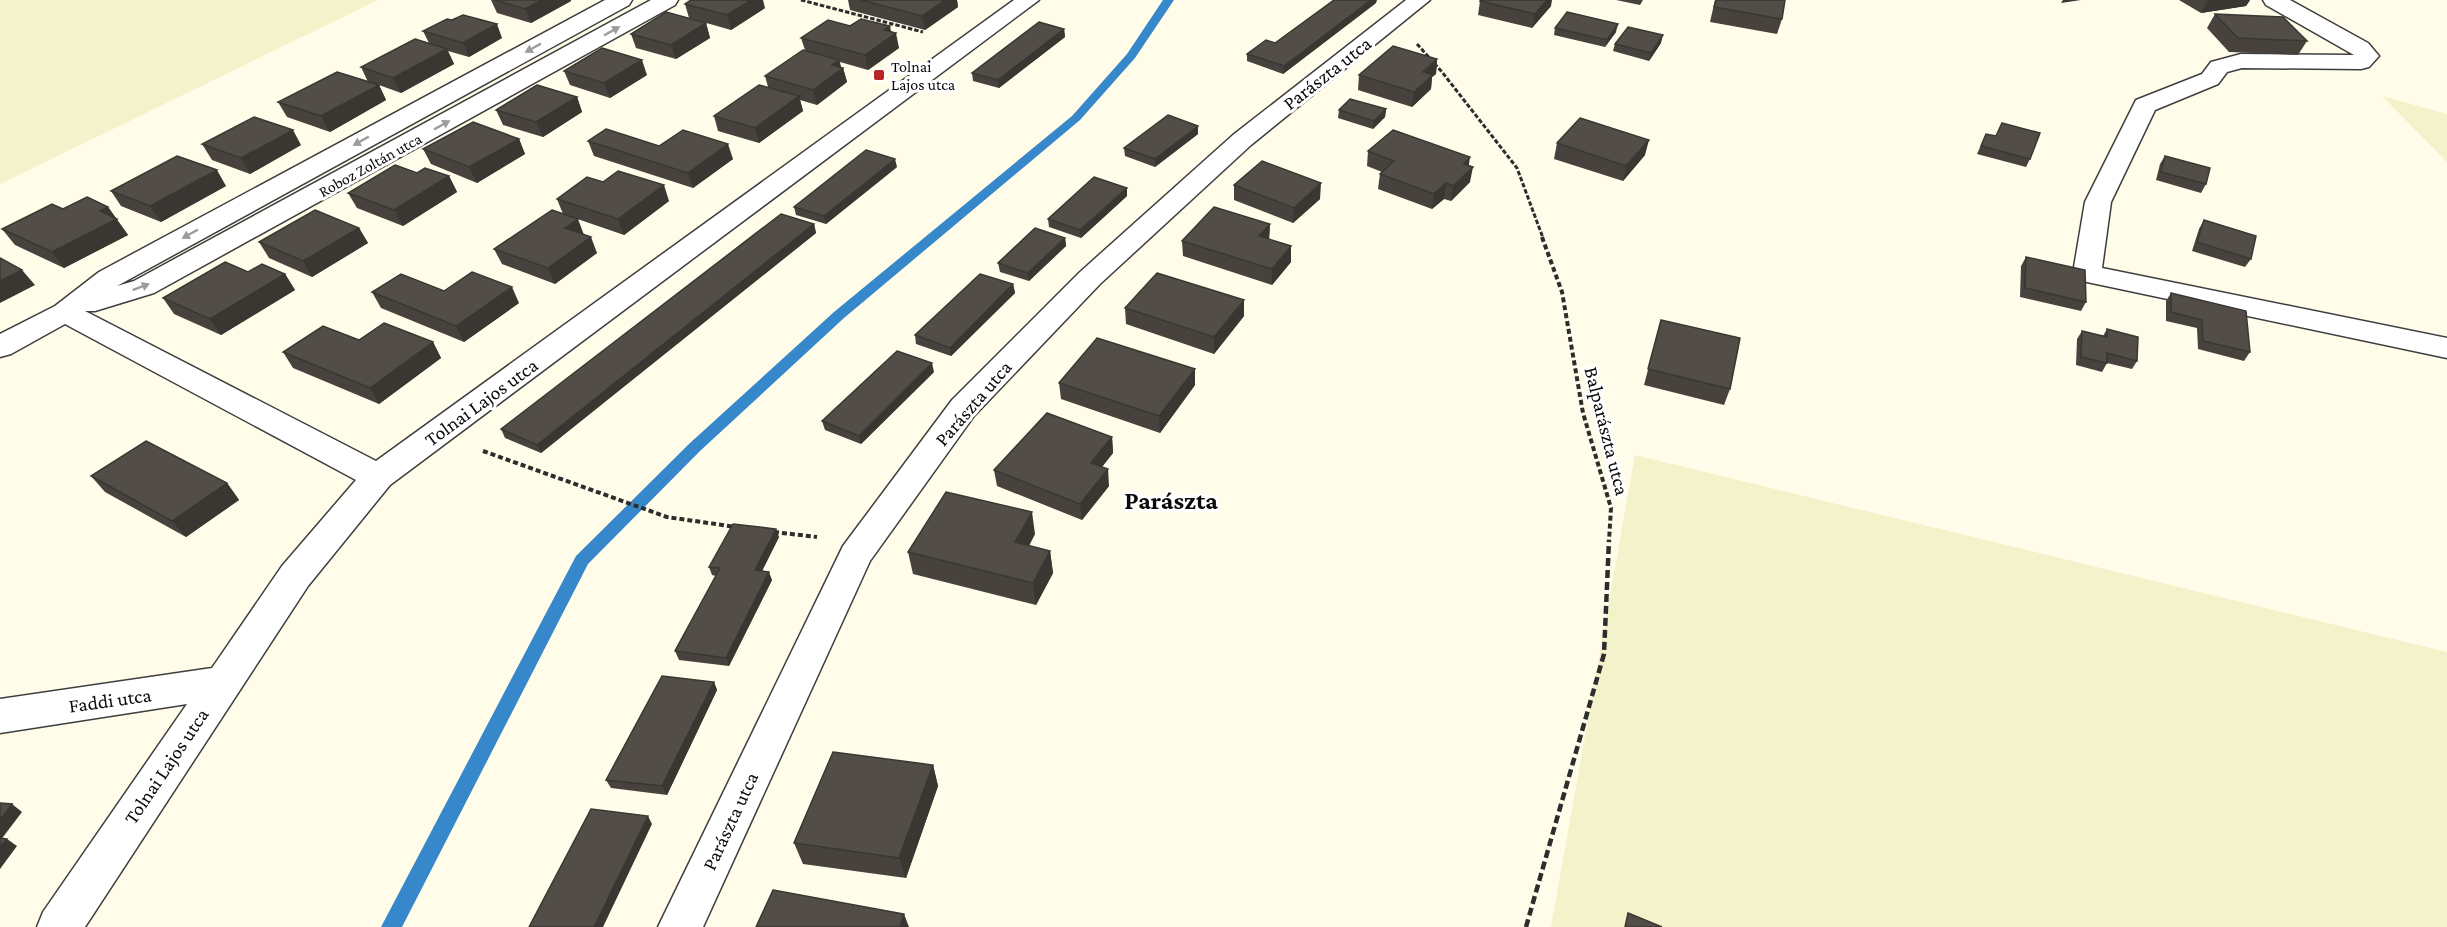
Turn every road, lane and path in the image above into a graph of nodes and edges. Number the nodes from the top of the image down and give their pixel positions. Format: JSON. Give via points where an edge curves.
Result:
{"nodes":[{"id":1,"x":621,"y":0,"type":"edge"},
{"id":2,"x":667,"y":0,"type":"edge"},
{"id":3,"x":801,"y":0,"type":"edge"},
{"id":4,"x":1028,"y":0,"type":"edge"},
{"id":5,"x":2274,"y":0,"type":"edge"},
{"id":6,"x":1407,"y":10,"type":"edge"},
{"id":7,"x":968,"y":43,"type":"junction"},
{"id":8,"x":65,"y":312,"type":"junction"},
{"id":9,"x":0,"y":347,"type":"edge"},
{"id":10,"x":2447,"y":348,"type":"edge"},
{"id":11,"x":437,"y":434,"type":"junction"},
{"id":12,"x":378,"y":477,"type":"junction"},
{"id":13,"x":737,"y":527,"type":"edge"},
{"id":14,"x":772,"y":531,"type":"edge"},
{"id":15,"x":864,"y":543,"type":"junction"},
{"id":16,"x":220,"y":683,"type":"junction"},
{"id":17,"x":0,"y":716,"type":"edge"},
{"id":18,"x":59,"y":927,"type":"edge"},
{"id":19,"x":680,"y":927,"type":"edge"},
{"id":20,"x":1526,"y":927,"type":"edge"}],
"edges":[{"from":1,"to":8,"type":"street","name":"Roboz Zoltán utca","one_way":true,"via":[[109,278]]},
{"from":8,"to":2,"type":"street","name":"Roboz Zoltán utca","one_way":true,"via":[[144,287]]},
{"from":3,"to":7,"type":"path"},
{"from":4,"to":7,"type":"street","name":"Tolnai Lajos utca"},
{"from":5,"to":10,"type":"street","via":[[2368,56],[2361,62],[2241,61],[2219,67],[2210,79],[2145,105],[2098,202],[2086,273]]},
{"from":6,"to":15,"type":"street","name":"Parászta utca","via":[[1242,140],[1090,278],[963,408]]},
{"from":6,"to":20,"type":"path","name":"Balparászta utca","via":[[1442,72],[1517,168],[1562,292],[1583,413],[1611,508],[1604,654]]},
{"from":7,"to":11,"type":"street","name":"Tolnai Lajos utca"},
{"from":8,"to":9,"type":"street","name":"Roboz Zoltán utca"},
{"from":8,"to":12,"type":"street"},
{"from":11,"to":12,"type":"street","name":"Tolnai Lajos utca"},
{"from":11,"to":13,"type":"path","via":[[667,517]]},
{"from":12,"to":16,"type":"street","name":"Tolnai Lajos utca","via":[[295,576]]},
{"from":14,"to":15,"type":"path"},
{"from":15,"to":19,"type":"street","name":"Parászta utca"},
{"from":16,"to":17,"type":"street","name":"Faddi utca"},
{"from":16,"to":18,"type":"street","name":"Tolnai Lajos utca"}]}
